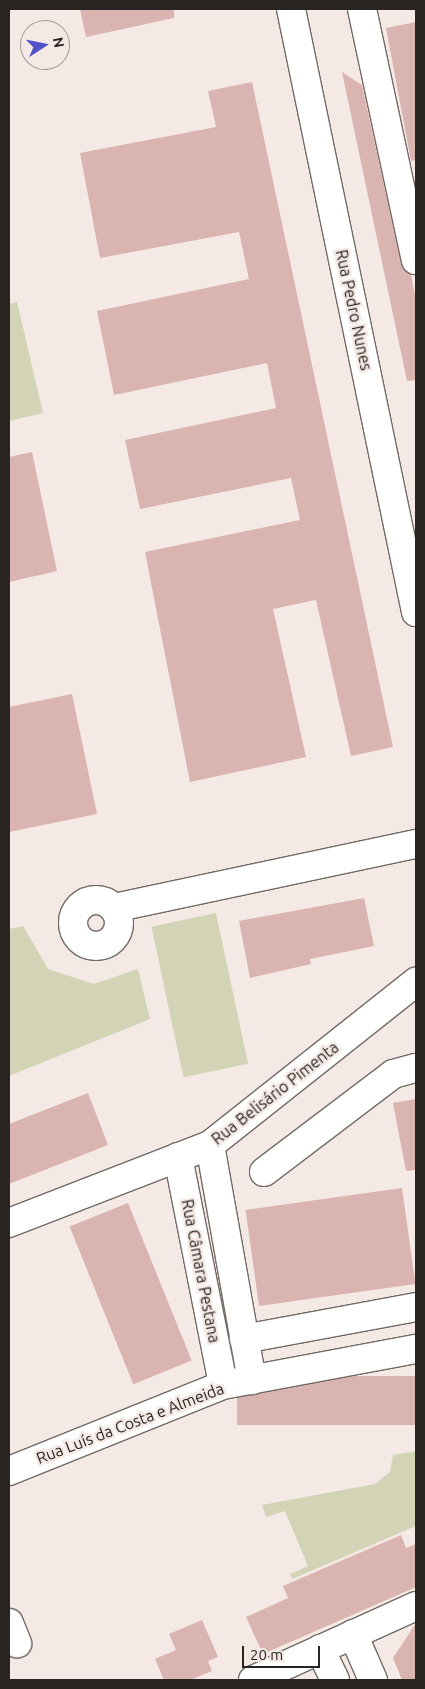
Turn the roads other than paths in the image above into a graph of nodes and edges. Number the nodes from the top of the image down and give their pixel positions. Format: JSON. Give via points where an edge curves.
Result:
{"nodes":[{"id":1,"x":291,"y":9,"type":"edge"},
{"id":2,"x":362,"y":9,"type":"edge"},
{"id":3,"x":416,"y":260,"type":"edge"},
{"id":4,"x":416,"y":612,"type":"edge"},
{"id":5,"x":416,"y":844,"type":"edge"},
{"id":6,"x":114,"y":908,"type":"dead end"},
{"id":7,"x":416,"y":982,"type":"edge"},
{"id":8,"x":416,"y":1068,"type":"edge"},
{"id":9,"x":210,"y":1145,"type":"junction"},
{"id":10,"x":178,"y":1157,"type":"junction"},
{"id":11,"x":264,"y":1172,"type":"dead end"},
{"id":12,"x":9,"y":1223,"type":"edge"},
{"id":13,"x":416,"y":1307,"type":"edge"},
{"id":14,"x":244,"y":1339,"type":"junction"},
{"id":15,"x":416,"y":1349,"type":"edge"},
{"id":16,"x":252,"y":1380,"type":"junction"},
{"id":17,"x":223,"y":1385,"type":"junction"},
{"id":18,"x":9,"y":1471,"type":"edge"},
{"id":19,"x":416,"y":1606,"type":"edge"},
{"id":20,"x":353,"y":1634,"type":"junction"},
{"id":21,"x":320,"y":1650,"type":"junction"},
{"id":22,"x":253,"y":1680,"type":"edge"},
{"id":23,"x":335,"y":1680,"type":"edge"},
{"id":24,"x":373,"y":1680,"type":"edge"}],
"edges":[{"from":1,"to":4,"type":"street","name":"Rua Pedro Nunes"},
{"from":2,"to":3,"type":"street"},
{"from":5,"to":6,"type":"street"},
{"from":7,"to":9,"type":"street","name":"Rua Belisário Pimenta"},
{"from":8,"to":11,"type":"street","via":[[393,1074]]},
{"from":9,"to":10,"type":"street","name":"Rua Belisário Pimenta"},
{"from":9,"to":14,"type":"street","name":"Rua Câmara Pestana"},
{"from":10,"to":12,"type":"street","name":"Rua Belisário Pimenta"},
{"from":10,"to":17,"type":"street","name":"Rua Câmara Pestana"},
{"from":13,"to":14,"type":"street","name":"Rua Câmara Pestana"},
{"from":14,"to":16,"type":"street","name":"Rua Câmara Pestana"},
{"from":15,"to":16,"type":"street"},
{"from":16,"to":17,"type":"street","name":"Rua Luís da Costa e Almeida"},
{"from":17,"to":18,"type":"street","name":"Rua Luís da Costa e Almeida"},
{"from":19,"to":20,"type":"street"},
{"from":20,"to":21,"type":"street"},
{"from":20,"to":24,"type":"street"},
{"from":21,"to":22,"type":"street"},
{"from":21,"to":23,"type":"street"}]}
